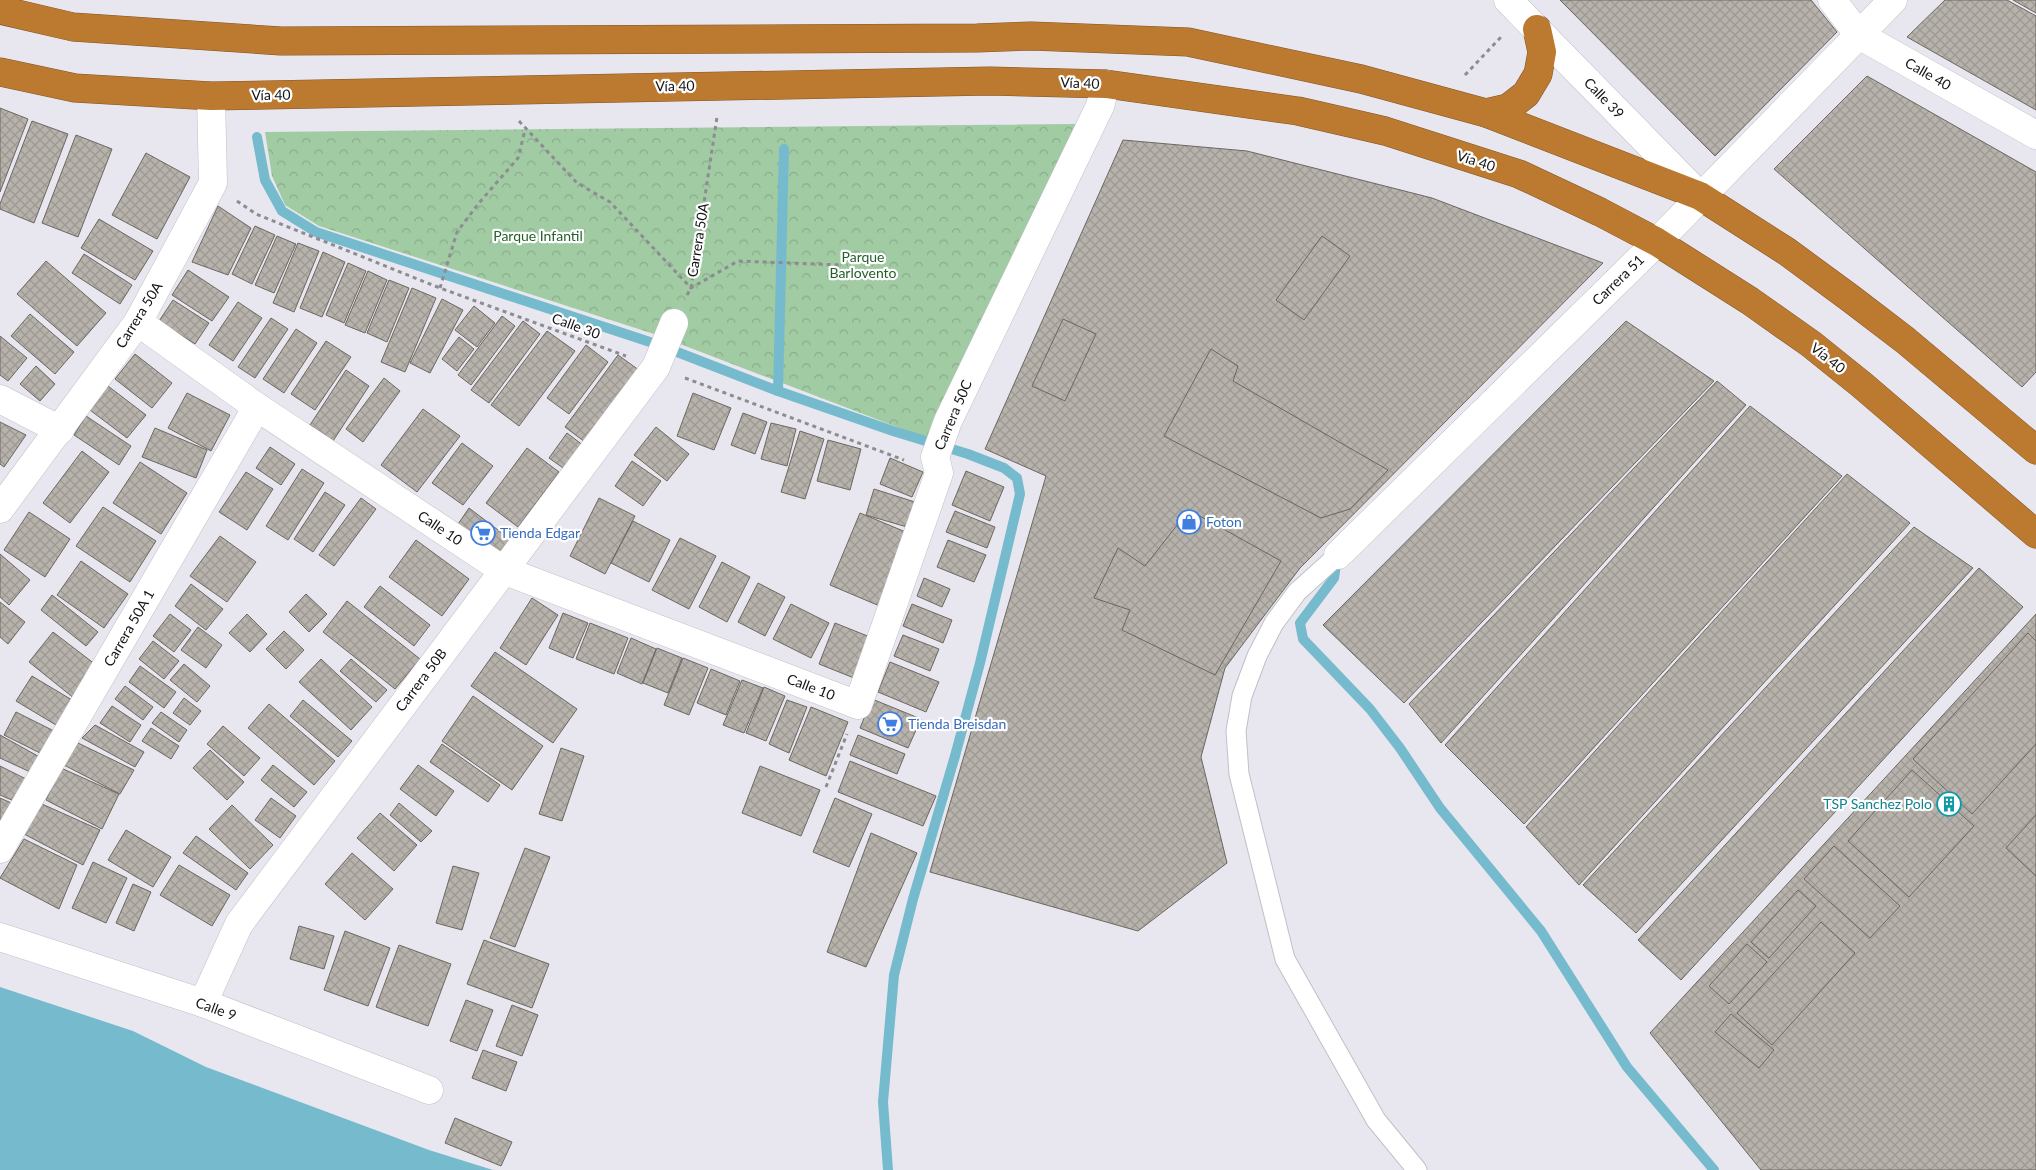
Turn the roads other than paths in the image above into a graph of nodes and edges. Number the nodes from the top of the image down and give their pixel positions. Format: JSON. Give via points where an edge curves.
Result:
{"nodes":[{"id":1,"x":1508,"y":0,"type":"edge"},
{"id":2,"x":1832,"y":0,"type":"edge"},
{"id":3,"x":1893,"y":0,"type":"edge"},
{"id":4,"x":0,"y":10,"type":"edge"},
{"id":5,"x":1537,"y":29,"type":"junction"},
{"id":6,"x":1859,"y":35,"type":"junction"},
{"id":7,"x":0,"y":72,"type":"edge"},
{"id":8,"x":1106,"y":84,"type":"junction"},
{"id":9,"x":212,"y":96,"type":"junction"},
{"id":10,"x":1486,"y":113,"type":"junction"},
{"id":11,"x":2036,"y":135,"type":"edge"},
{"id":12,"x":1700,"y":196,"type":"junction"},
{"id":13,"x":1657,"y":242,"type":"junction"},
{"id":14,"x":138,"y":322,"type":"junction"},
{"id":15,"x":674,"y":323,"type":"road end"},
{"id":16,"x":0,"y":399,"type":"edge"},
{"id":17,"x":257,"y":407,"type":"junction"},
{"id":18,"x":60,"y":430,"type":"junction"},
{"id":19,"x":2036,"y":450,"type":"edge"},
{"id":20,"x":0,"y":509,"type":"edge"},
{"id":21,"x":2036,"y":534,"type":"edge"},
{"id":22,"x":1338,"y":555,"type":"joint"},
{"id":23,"x":503,"y":570,"type":"junction"},
{"id":24,"x":858,"y":705,"type":"joint"},
{"id":25,"x":0,"y":849,"type":"edge"},
{"id":26,"x":0,"y":937,"type":"edge"},
{"id":27,"x":203,"y":1003,"type":"junction"},
{"id":28,"x":429,"y":1090,"type":"dead end"},
{"id":29,"x":1417,"y":1170,"type":"edge"}],
"edges":[{"from":1,"to":5,"type":"street","name":"Calle 39"},
{"from":2,"to":6,"type":"street","name":"Calle 40"},
{"from":3,"to":6,"type":"street","name":"Carrera 51"},
{"from":4,"to":10,"type":"highway","via":[[74,27],[280,41],[1031,36],[1188,42],[1361,78]]},
{"from":5,"to":10,"type":"highway","via":[[1542,52],[1538,74],[1526,94],[1508,108]]},
{"from":5,"to":12,"type":"street","name":"Calle 39"},
{"from":6,"to":11,"type":"street","name":"Calle 40"},
{"from":6,"to":12,"type":"street","name":"Carrera 51"},
{"from":7,"to":9,"type":"highway","name":"Vía 40","via":[[75,88]]},
{"from":8,"to":9,"type":"highway","name":"Vía 40","via":[[990,80]]},
{"from":8,"to":13,"type":"highway","name":"Vía 40","via":[[1298,111],[1385,131],[1519,174]]},
{"from":8,"to":24,"type":"street","name":"Carrera 50C","via":[[1100,106],[948,421],[937,465]]},
{"from":9,"to":14,"type":"street","name":"Carrera 50A","via":[[213,183]]},
{"from":10,"to":12,"type":"highway"},
{"from":12,"to":13,"type":"street","name":"Carrera 51"},
{"from":12,"to":19,"type":"highway","via":[[1786,251],[1850,298]]},
{"from":13,"to":21,"type":"highway","name":"Vía 40","via":[[1811,344]]},
{"from":13,"to":22,"type":"street","name":"Carrera 51"},
{"from":14,"to":17,"type":"street","name":"Calle 10"},
{"from":14,"to":18,"type":"street","name":"Carrera 50A"},
{"from":15,"to":23,"type":"street","name":"Carrera 50B","via":[[658,363]]},
{"from":16,"to":18,"type":"street"},
{"from":17,"to":23,"type":"street","name":"Calle 10"},
{"from":17,"to":25,"type":"street","name":"Carrera 50A 1"},
{"from":18,"to":20,"type":"street","name":"Carrera 50A"},
{"from":22,"to":29,"type":"lane","via":[[1297,592],[1274,623],[1257,656],[1242,696],[1236,731],[1239,774],[1285,960],[1376,1120]]},
{"from":23,"to":24,"type":"street","name":"Calle 10"},
{"from":23,"to":27,"type":"street","name":"Carrera 50B","via":[[239,924]]},
{"from":26,"to":27,"type":"street","name":"Calle 9"},
{"from":27,"to":28,"type":"street","name":"Calle 9"}]}
